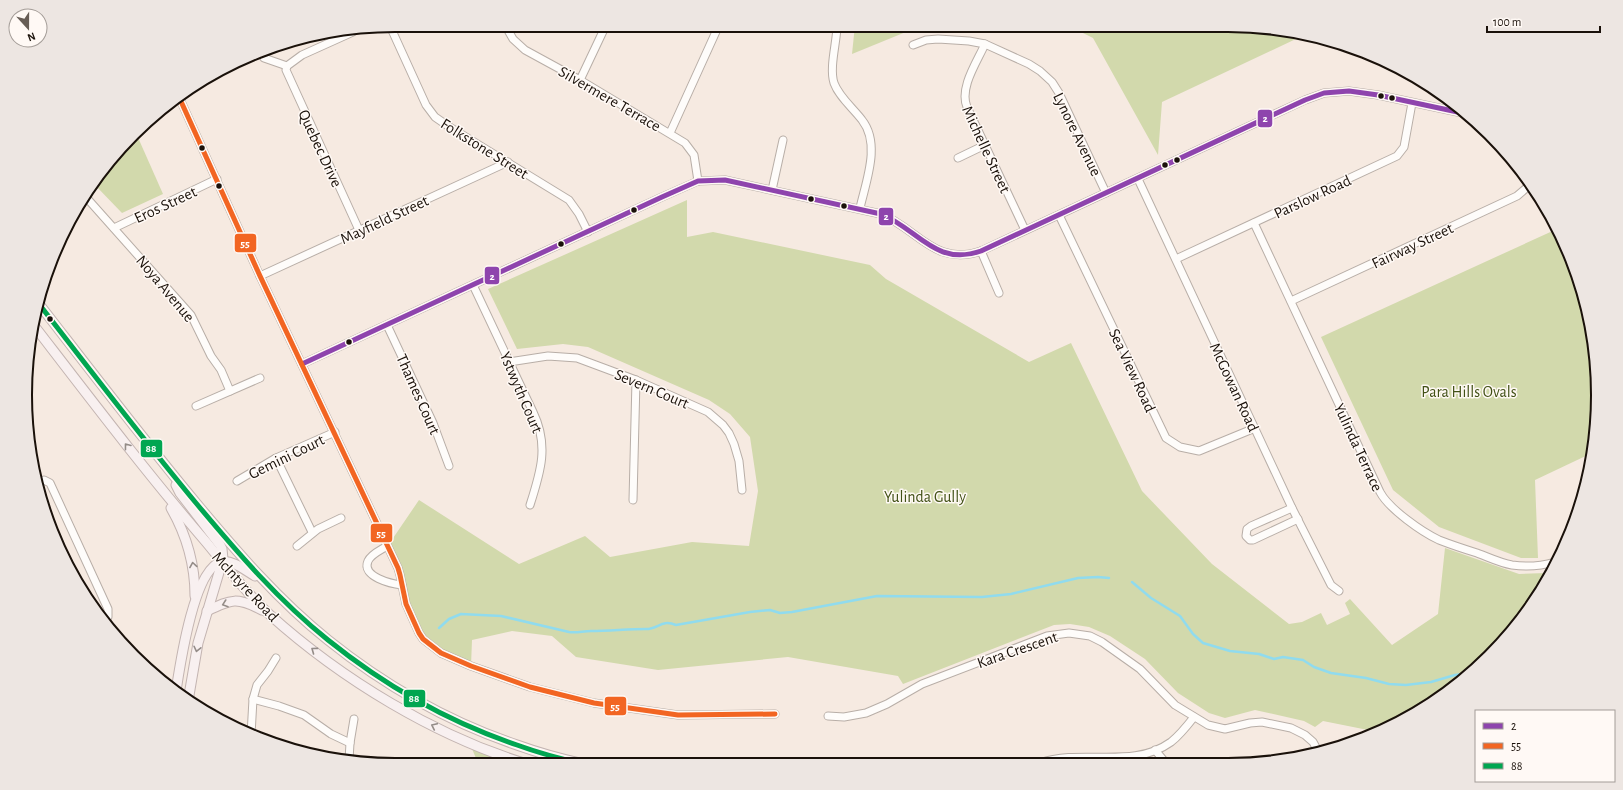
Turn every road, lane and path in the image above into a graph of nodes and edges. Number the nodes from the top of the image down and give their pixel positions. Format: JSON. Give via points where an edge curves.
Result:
{"nodes":[{"id":1,"x":393,"y":32,"type":"edge"},
{"id":2,"x":509,"y":32,"type":"edge"},
{"id":3,"x":603,"y":32,"type":"edge"},
{"id":4,"x":716,"y":32,"type":"edge"},
{"id":5,"x":836,"y":32,"type":"edge"},
{"id":6,"x":345,"y":36,"type":"edge"},
{"id":7,"x":985,"y":44,"type":"junction"},
{"id":8,"x":913,"y":45,"type":"dead end"},
{"id":9,"x":264,"y":58,"type":"dead end"},
{"id":10,"x":287,"y":66,"type":"junction"},
{"id":11,"x":580,"y":80,"type":"junction"},
{"id":12,"x":182,"y":101,"type":"edge"},
{"id":13,"x":1412,"y":103,"type":"junction"},
{"id":14,"x":1455,"y":112,"type":"edge"},
{"id":15,"x":670,"y":133,"type":"junction"},
{"id":16,"x":783,"y":140,"type":"dead end"},
{"id":17,"x":985,"y":145,"type":"junction"},
{"id":18,"x":958,"y":158,"type":"dead end"},
{"id":19,"x":508,"y":162,"type":"junction"},
{"id":20,"x":217,"y":179,"type":"junction"},
{"id":21,"x":1138,"y":179,"type":"junction"},
{"id":22,"x":698,"y":181,"type":"junction"},
{"id":23,"x":1527,"y":188,"type":"edge"},
{"id":24,"x":772,"y":190,"type":"junction"},
{"id":25,"x":1106,"y":193,"type":"junction"},
{"id":26,"x":89,"y":200,"type":"edge"},
{"id":27,"x":860,"y":208,"type":"junction"},
{"id":28,"x":1059,"y":215,"type":"junction"},
{"id":29,"x":1254,"y":223,"type":"junction"},
{"id":30,"x":114,"y":228,"type":"junction"},
{"id":31,"x":359,"y":230,"type":"junction"},
{"id":32,"x":1025,"y":230,"type":"junction"},
{"id":33,"x":588,"y":232,"type":"junction"},
{"id":34,"x":980,"y":251,"type":"junction"},
{"id":35,"x":1176,"y":259,"type":"junction"},
{"id":36,"x":260,"y":276,"type":"junction"},
{"id":37,"x":473,"y":285,"type":"junction"},
{"id":38,"x":999,"y":293,"type":"dead end"},
{"id":39,"x":1291,"y":301,"type":"junction"},
{"id":40,"x":42,"y":308,"type":"edge"},
{"id":41,"x":387,"y":324,"type":"junction"},
{"id":42,"x":38,"y":331,"type":"edge"},
{"id":43,"x":509,"y":362,"type":"junction"},
{"id":44,"x":302,"y":364,"type":"junction"},
{"id":45,"x":260,"y":378,"type":"dead end"},
{"id":46,"x":636,"y":380,"type":"junction"},
{"id":47,"x":230,"y":391,"type":"junction"},
{"id":48,"x":196,"y":406,"type":"dead end"},
{"id":49,"x":1255,"y":428,"type":"junction"},
{"id":50,"x":335,"y":432,"type":"junction"},
{"id":51,"x":276,"y":458,"type":"junction"},
{"id":52,"x":449,"y":466,"type":"dead end"},
{"id":53,"x":168,"y":470,"type":"junction"},
{"id":54,"x":42,"y":481,"type":"edge"},
{"id":55,"x":237,"y":481,"type":"dead end"},
{"id":56,"x":159,"y":488,"type":"junction"},
{"id":57,"x":742,"y":490,"type":"dead end"},
{"id":58,"x":633,"y":500,"type":"dead end"},
{"id":59,"x":530,"y":505,"type":"dead end"},
{"id":60,"x":1292,"y":508,"type":"junction"},
{"id":61,"x":341,"y":518,"type":"dead end"},
{"id":62,"x":1298,"y":519,"type":"junction"},
{"id":63,"x":312,"y":532,"type":"junction"},
{"id":64,"x":297,"y":546,"type":"dead end"},
{"id":65,"x":387,"y":546,"type":"junction"},
{"id":66,"x":223,"y":562,"type":"junction"},
{"id":67,"x":1550,"y":563,"type":"edge"},
{"id":68,"x":263,"y":581,"type":"junction"},
{"id":69,"x":402,"y":585,"type":"junction"},
{"id":70,"x":1339,"y":591,"type":"dead end"},
{"id":71,"x":195,"y":604,"type":"junction"},
{"id":72,"x":207,"y":611,"type":"junction"},
{"id":73,"x":269,"y":613,"type":"junction"},
{"id":74,"x":108,"y":617,"type":"edge"},
{"id":75,"x":276,"y":658,"type":"dead end"},
{"id":76,"x":177,"y":685,"type":"edge"},
{"id":77,"x":189,"y":694,"type":"edge"},
{"id":78,"x":253,"y":700,"type":"junction"},
{"id":79,"x":775,"y":714,"type":"dead end"},
{"id":80,"x":828,"y":716,"type":"dead end"},
{"id":81,"x":1194,"y":717,"type":"junction"},
{"id":82,"x":354,"y":719,"type":"dead end"},
{"id":83,"x":251,"y":728,"type":"edge"},
{"id":84,"x":350,"y":742,"type":"junction"},
{"id":85,"x":1316,"y":747,"type":"edge"},
{"id":86,"x":1155,"y":750,"type":"junction"},
{"id":87,"x":349,"y":755,"type":"edge"},
{"id":88,"x":510,"y":758,"type":"edge"},
{"id":89,"x":562,"y":758,"type":"edge"},
{"id":90,"x":1061,"y":758,"type":"edge"},
{"id":91,"x":1162,"y":758,"type":"edge"}],
"edges":[{"from":1,"to":19,"type":"street","name":"Folkstone Street","via":[[431,113]]},
{"from":2,"to":11,"type":"street","name":"Silvermere Terrace","via":[[519,45]]},
{"from":3,"to":11,"type":"street"},
{"from":4,"to":15,"type":"street"},
{"from":5,"to":27,"type":"street","via":[[834,82],[840,94],[866,125],[871,143],[870,164]]},
{"from":6,"to":10,"type":"street"},
{"from":7,"to":8,"type":"street","name":"Lynore Avenue","via":[[938,39]]},
{"from":7,"to":17,"type":"street","name":"Michelle Street","via":[[964,96],[966,107]]},
{"from":7,"to":25,"type":"street","name":"Lynore Avenue","via":[[1029,64],[1052,82]]},
{"from":9,"to":10,"type":"street"},
{"from":10,"to":31,"type":"street","name":"Quebec Drive","via":[[286,73]]},
{"from":11,"to":15,"type":"street","name":"Silvermere Terrace"},
{"from":12,"to":20,"type":"street"},
{"from":13,"to":14,"type":"street"},
{"from":13,"to":21,"type":"street","via":[[1356,92],[1324,93]]},
{"from":13,"to":29,"type":"street","name":"Parslow Road","via":[[1404,147],[1397,156]]},
{"from":15,"to":22,"type":"street","name":"Silvermere Terrace","via":[[692,151]]},
{"from":16,"to":24,"type":"street"},
{"from":17,"to":18,"type":"street"},
{"from":17,"to":32,"type":"street","name":"Michelle Street"},
{"from":19,"to":31,"type":"street","name":"Mayfield Street"},
{"from":19,"to":33,"type":"street","name":"Folkstone Street","via":[[569,200]]},
{"from":20,"to":30,"type":"street","name":"Eros Street"},
{"from":20,"to":36,"type":"street"},
{"from":21,"to":25,"type":"street"},
{"from":21,"to":35,"type":"street","name":"McGowan Road"},
{"from":22,"to":24,"type":"street","via":[[725,180]]},
{"from":22,"to":33,"type":"street"},
{"from":23,"to":39,"type":"street","name":"Fairway Street","via":[[1517,196]]},
{"from":24,"to":27,"type":"street"},
{"from":25,"to":28,"type":"street"},
{"from":26,"to":30,"type":"street","name":"Noya Avenue"},
{"from":27,"to":34,"type":"street","via":[[897,221],[929,246],[942,252],[961,255]]},
{"from":28,"to":32,"type":"street"},
{"from":28,"to":49,"type":"street","name":"Sea View Road","via":[[1166,438],[1180,447],[1199,452]]},
{"from":29,"to":35,"type":"street","name":"Parslow Road"},
{"from":29,"to":39,"type":"street","name":"Yulinda Terrace"},
{"from":30,"to":47,"type":"street","name":"Noya Avenue","via":[[191,315]]},
{"from":31,"to":36,"type":"street","name":"Mayfield Street"},
{"from":32,"to":34,"type":"street"},
{"from":33,"to":37,"type":"street"},
{"from":34,"to":38,"type":"street"},
{"from":35,"to":49,"type":"street","name":"McGowan Road"},
{"from":36,"to":44,"type":"street"},
{"from":37,"to":41,"type":"street"},
{"from":37,"to":43,"type":"street","name":"Ystwyth Court"},
{"from":39,"to":67,"type":"street","name":"Yulinda Terrace","via":[[1380,492],[1390,506],[1430,535],[1493,559],[1524,566]]},
{"from":40,"to":53,"type":"main road","name":"McIntyre Road"},
{"from":41,"to":44,"type":"street"},
{"from":41,"to":52,"type":"street","name":"Thames Court","via":[[433,423]]},
{"from":56,"to":42,"type":"main road","name":"McIntyre Road","one_way":true},
{"from":43,"to":46,"type":"street","name":"Severn Court","via":[[548,356],[577,358]]},
{"from":43,"to":59,"type":"street","name":"Ystwyth Court","via":[[537,419],[541,435],[541,465]]},
{"from":44,"to":50,"type":"street"},
{"from":45,"to":47,"type":"street"},
{"from":46,"to":57,"type":"street","name":"Severn Court","via":[[702,409],[723,425],[737,453]]},
{"from":46,"to":58,"type":"street"},
{"from":47,"to":48,"type":"street"},
{"from":49,"to":60,"type":"street","name":"McGowan Road"},
{"from":50,"to":51,"type":"street","name":"Gemini Court"},
{"from":50,"to":65,"type":"street"},
{"from":51,"to":55,"type":"street","name":"Gemini Court"},
{"from":51,"to":63,"type":"street"},
{"from":53,"to":66,"type":"main road","via":[[180,493],[220,545]]},
{"from":53,"to":68,"type":"main road","name":"McIntyre Road"},
{"from":54,"to":74,"type":"street","via":[[50,483],[108,609]]},
{"from":56,"to":66,"type":"main road","name":"McIntyre Road"},
{"from":71,"to":56,"type":"main road","one_way":true,"via":[[193,566],[186,538]]},
{"from":60,"to":62,"type":"street","name":"McGowan Road"},
{"from":60,"to":62,"type":"street","via":[[1251,526],[1247,529],[1246,536],[1253,540]]},
{"from":61,"to":63,"type":"street"},
{"from":62,"to":70,"type":"street","name":"McGowan Road","via":[[1331,585]]},
{"from":63,"to":64,"type":"street"},
{"from":65,"to":69,"type":"street"},
{"from":65,"to":69,"type":"street","via":[[369,559],[368,570],[375,577]]},
{"from":66,"to":68,"type":"main road","via":[[236,565]]},
{"from":66,"to":71,"type":"main road","via":[[216,564],[207,574]]},
{"from":66,"to":72,"type":"main road"},
{"from":66,"to":73,"type":"main road","name":"McIntyre Road"},
{"from":68,"to":89,"type":"main road","name":"McIntyre Road","via":[[328,640],[380,678],[462,723],[515,745]]},
{"from":69,"to":79,"type":"street","via":[[406,604],[419,633],[433,648],[446,656],[512,681],[594,703],[647,711],[689,715]]},
{"from":71,"to":76,"type":"main road"},
{"from":73,"to":72,"type":"main road","one_way":true,"via":[[249,603],[237,601]]},
{"from":72,"to":77,"type":"main road","one_way":true},
{"from":88,"to":73,"type":"main road","name":"McIntyre Road","one_way":true,"via":[[454,736],[407,712],[352,678],[302,642]]},
{"from":75,"to":78,"type":"street","via":[[257,684]]},
{"from":78,"to":83,"type":"street"},
{"from":78,"to":84,"type":"street","via":[[304,716],[331,734]]},
{"from":80,"to":81,"type":"street","name":"Kara Crescent","via":[[844,717],[866,712],[922,684],[1040,639],[1069,633],[1090,636],[1102,642],[1140,669],[1170,701]]},
{"from":81,"to":85,"type":"street","name":"Kara Crescent","via":[[1211,727],[1230,729],[1262,722],[1290,728],[1305,735]]},
{"from":81,"to":86,"type":"street","via":[[1175,738]]},
{"from":82,"to":84,"type":"street"},
{"from":84,"to":87,"type":"street"},
{"from":86,"to":90,"type":"street","via":[[1130,757]]},
{"from":86,"to":91,"type":"street"}]}
